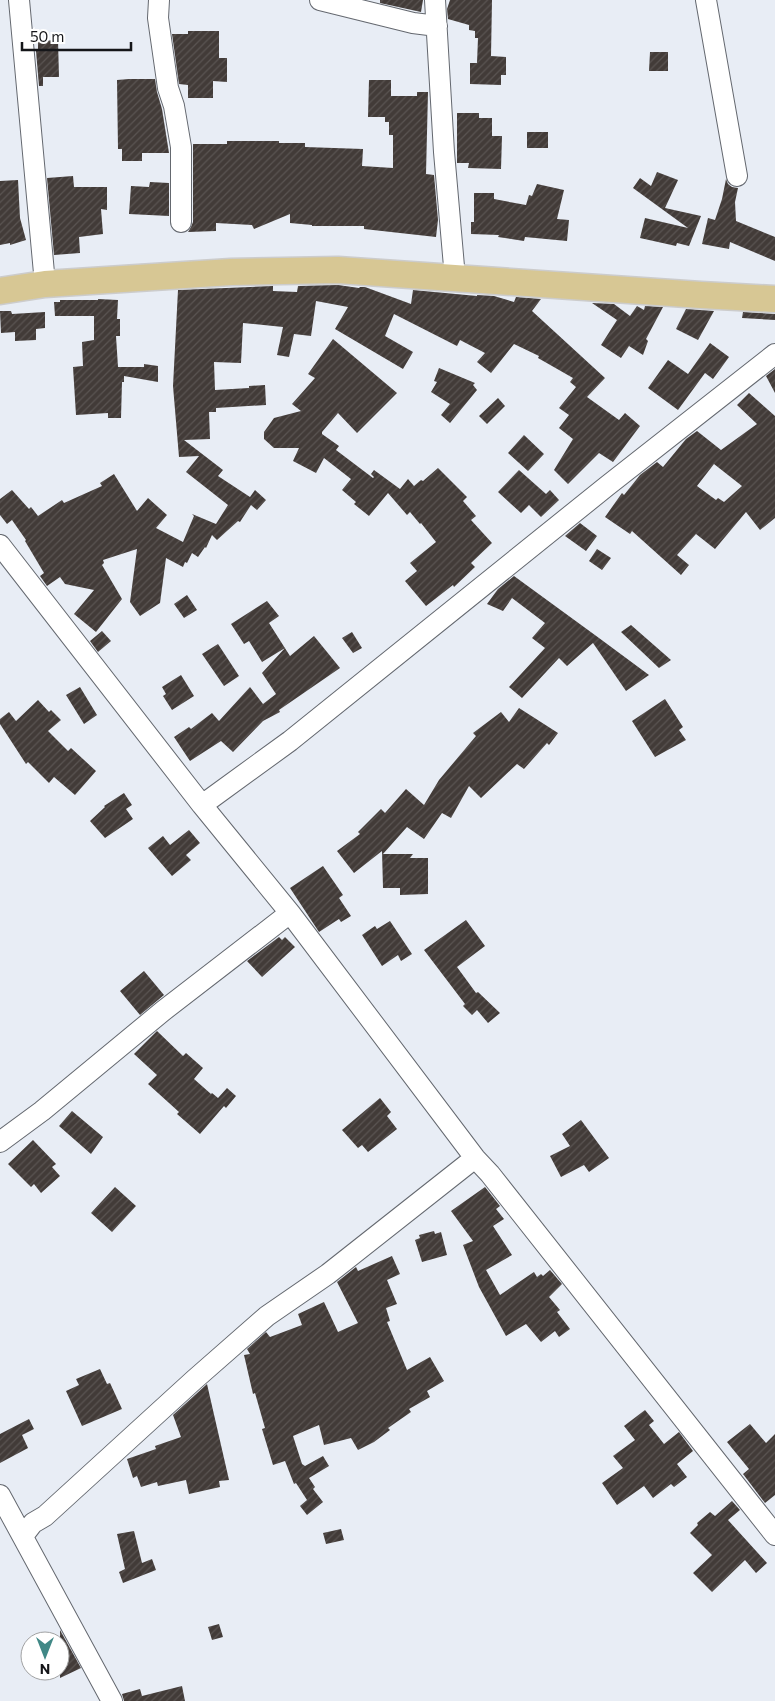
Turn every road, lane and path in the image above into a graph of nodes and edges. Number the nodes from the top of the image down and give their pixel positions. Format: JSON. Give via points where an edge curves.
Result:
{"nodes":[{"id":1,"x":20,"y":0,"type":"edge"},
{"id":2,"x":159,"y":0,"type":"edge"},
{"id":3,"x":320,"y":0,"type":"edge"},
{"id":4,"x":435,"y":0,"type":"edge"},
{"id":5,"x":706,"y":0,"type":"edge"},
{"id":6,"x":437,"y":26,"type":"junction"},
{"id":7,"x":737,"y":176,"type":"dead end"},
{"id":8,"x":181,"y":222,"type":"dead end"},
{"id":9,"x":455,"y":278,"type":"junction"},
{"id":10,"x":45,"y":284,"type":"junction"},
{"id":11,"x":0,"y":291,"type":"edge"},
{"id":12,"x":775,"y":299,"type":"edge"},
{"id":13,"x":775,"y":354,"type":"edge"},
{"id":14,"x":0,"y":545,"type":"edge"},
{"id":15,"x":202,"y":805,"type":"junction"},
{"id":16,"x":290,"y":913,"type":"junction"},
{"id":17,"x":0,"y":1142,"type":"edge"},
{"id":18,"x":475,"y":1158,"type":"junction"},
{"id":19,"x":0,"y":1495,"type":"edge"},
{"id":20,"x":775,"y":1535,"type":"edge"},
{"id":21,"x":23,"y":1536,"type":"junction"},
{"id":22,"x":112,"y":1701,"type":"edge"}],
"edges":[{"from":1,"to":10,"type":"street"},
{"from":2,"to":8,"type":"street","via":[[158,18],[168,88],[181,148]]},
{"from":3,"to":6,"type":"street"},
{"from":4,"to":6,"type":"street"},
{"from":5,"to":7,"type":"street"},
{"from":6,"to":9,"type":"street"},
{"from":9,"to":10,"type":"main road","via":[[338,270],[231,272]]},
{"from":9,"to":12,"type":"main road"},
{"from":10,"to":11,"type":"main road"},
{"from":13,"to":15,"type":"street","via":[[305,729]]},
{"from":14,"to":15,"type":"street"},
{"from":15,"to":16,"type":"street"},
{"from":16,"to":17,"type":"street"},
{"from":16,"to":18,"type":"street"},
{"from":18,"to":20,"type":"street"},
{"from":18,"to":21,"type":"street","via":[[328,1274],[260,1322],[45,1516],[33,1523]]},
{"from":19,"to":21,"type":"street"},
{"from":21,"to":22,"type":"street"}]}
